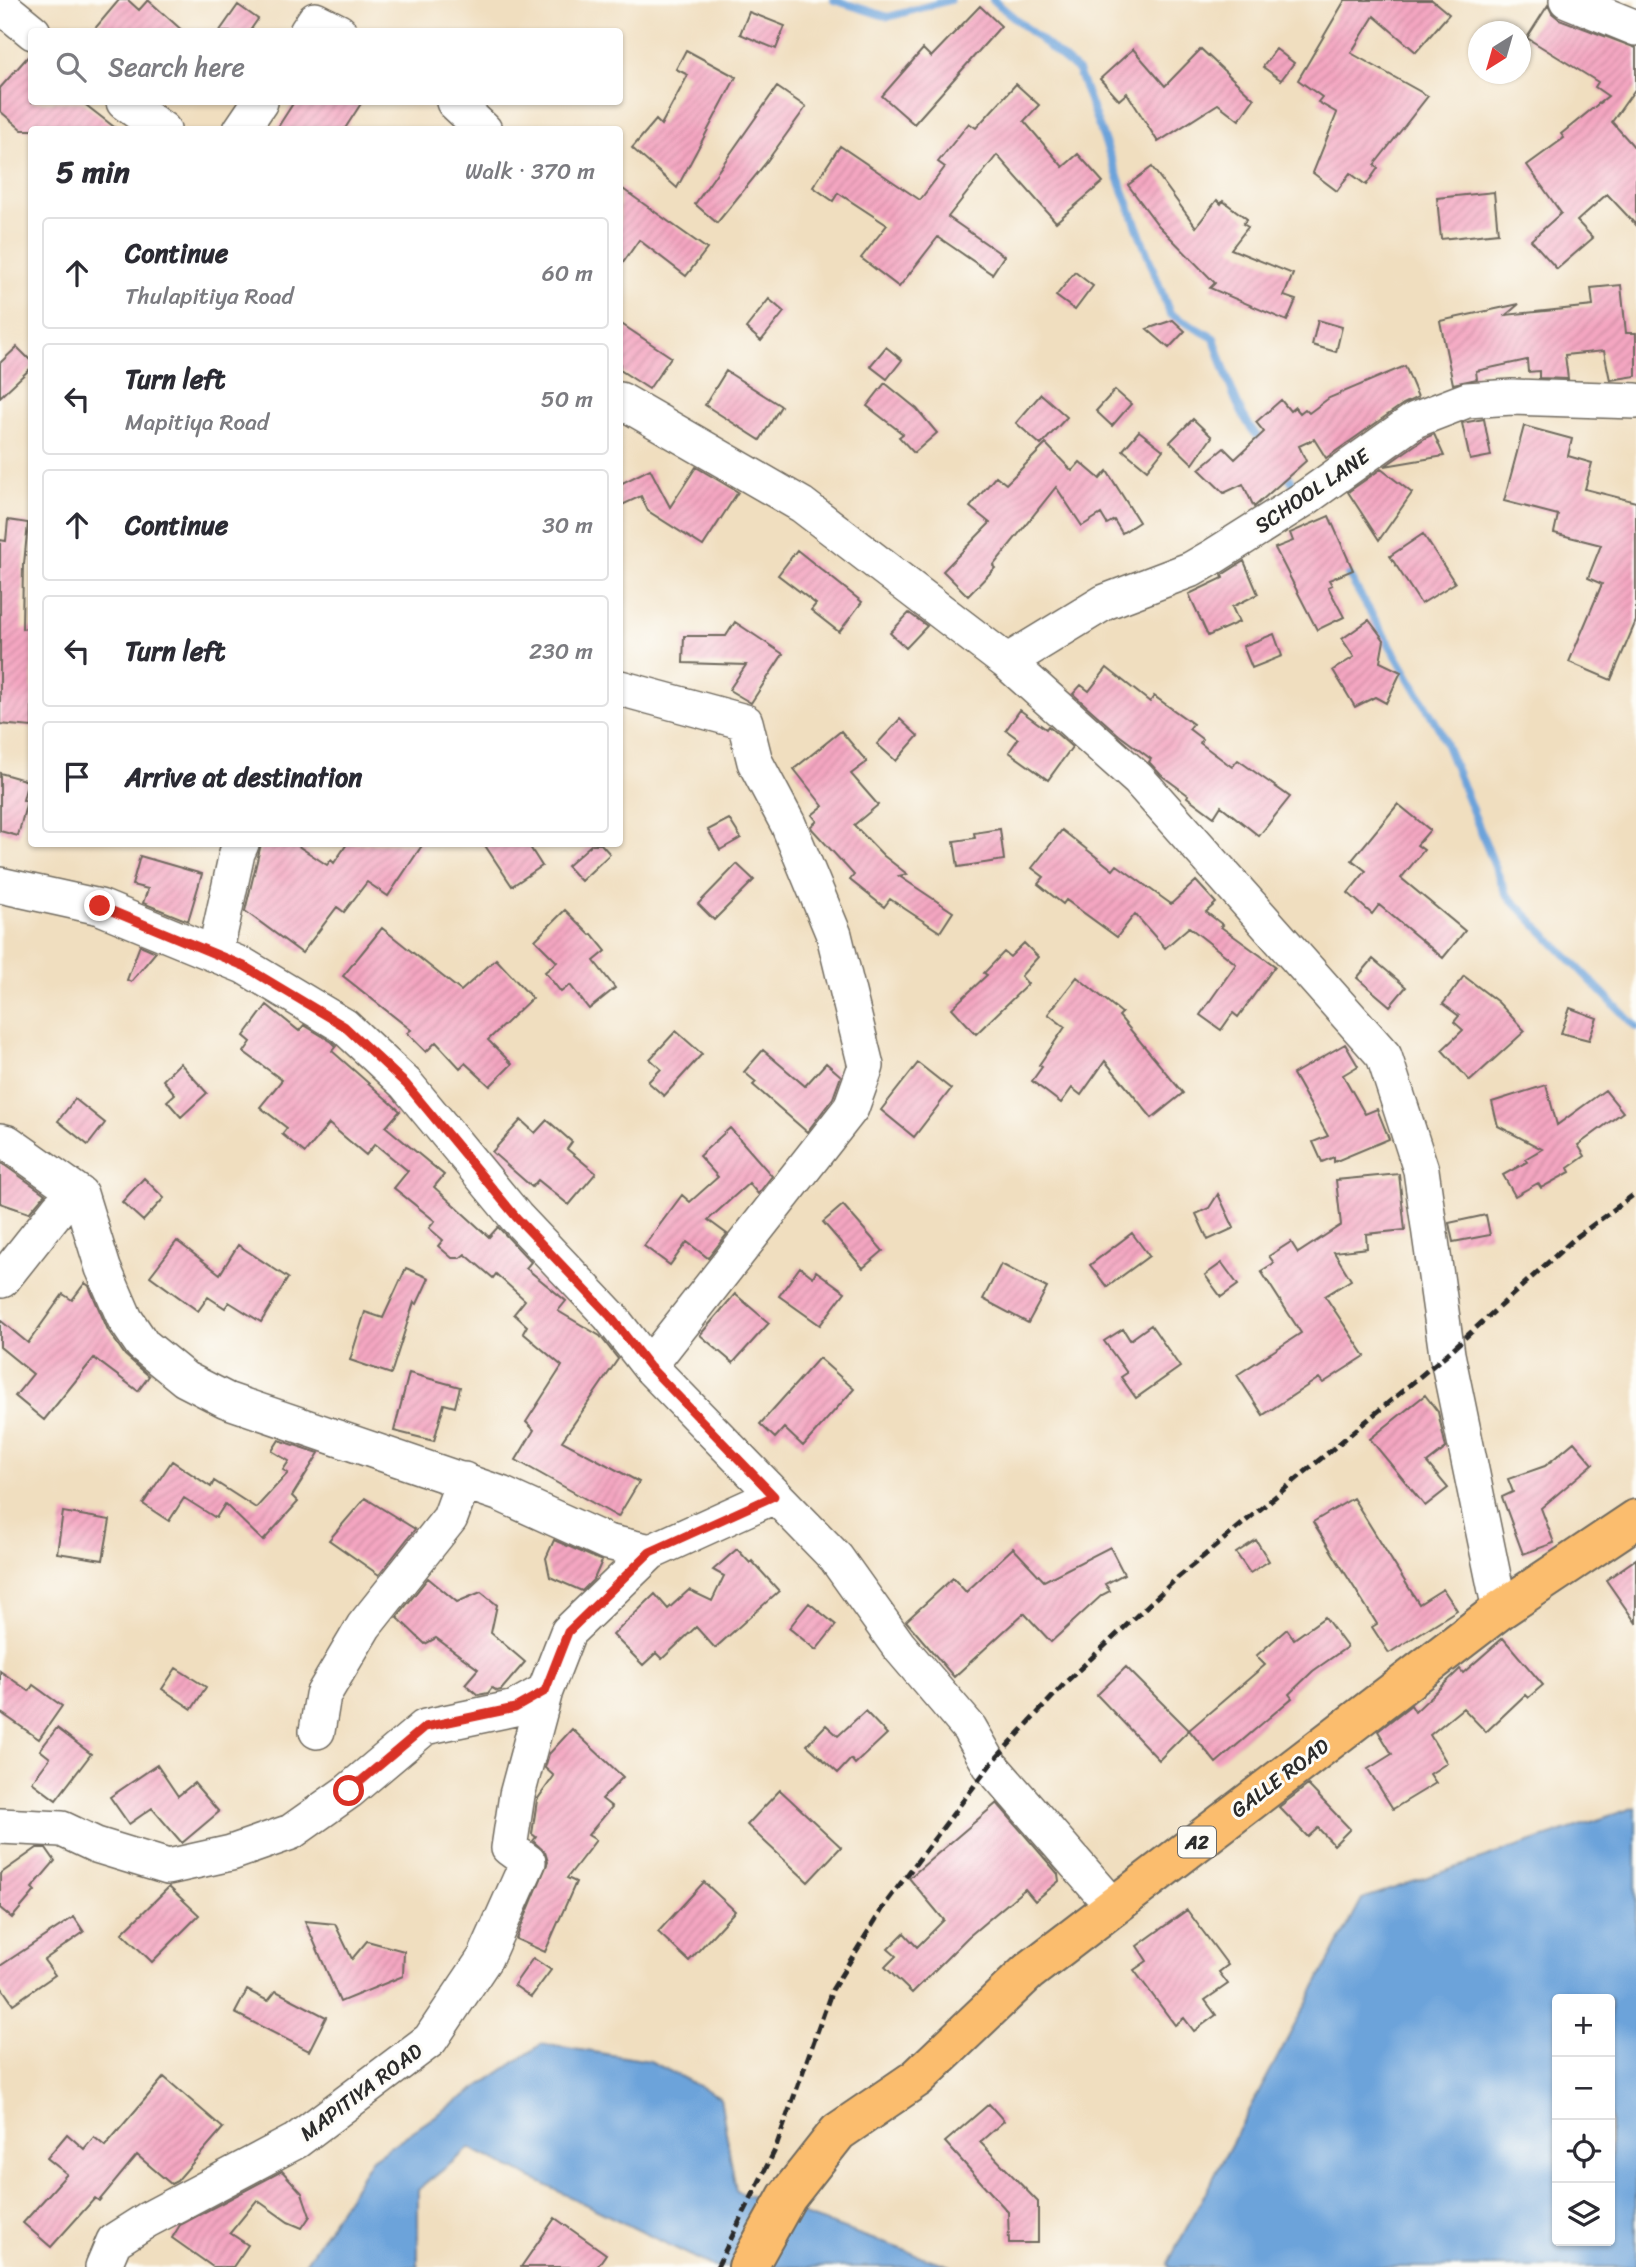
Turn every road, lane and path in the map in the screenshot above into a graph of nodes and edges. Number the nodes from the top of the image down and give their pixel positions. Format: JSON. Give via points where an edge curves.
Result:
{"nodes":[{"id":1,"x":1567,"y":0,"type":"edge"},
{"id":2,"x":0,"y":5,"type":"edge"},
{"id":3,"x":28,"y":28,"type":"edge"},
{"id":4,"x":309,"y":28,"type":"edge"},
{"id":5,"x":332,"y":28,"type":"edge"},
{"id":6,"x":1636,"y":28,"type":"edge"},
{"id":7,"x":128,"y":105,"type":"edge"},
{"id":8,"x":258,"y":105,"type":"edge"},
{"id":9,"x":457,"y":105,"type":"edge"},
{"id":10,"x":157,"y":126,"type":"edge"},
{"id":11,"x":244,"y":126,"type":"edge"},
{"id":12,"x":480,"y":126,"type":"edge"},
{"id":13,"x":1636,"y":401,"type":"edge"},
{"id":14,"x":623,"y":402,"type":"edge"},
{"id":15,"x":1007,"y":662,"type":"junction"},
{"id":16,"x":623,"y":689,"type":"edge"},
{"id":17,"x":240,"y":847,"type":"edge"},
{"id":18,"x":0,"y":885,"type":"edge"},
{"id":19,"x":215,"y":954,"type":"junction"},
{"id":20,"x":0,"y":1141,"type":"edge"},
{"id":21,"x":80,"y":1194,"type":"junction"},
{"id":22,"x":2,"y":1280,"type":"edge"},
{"id":23,"x":649,"y":1366,"type":"junction"},
{"id":24,"x":464,"y":1480,"type":"junction"},
{"id":25,"x":774,"y":1496,"type":"junction"},
{"id":26,"x":1636,"y":1519,"type":"edge"},
{"id":27,"x":650,"y":1552,"type":"junction"},
{"id":28,"x":1500,"y":1609,"type":"junction"},
{"id":29,"x":545,"y":1691,"type":"junction"},
{"id":30,"x":317,"y":1731,"type":"dead end"},
{"id":31,"x":0,"y":1826,"type":"edge"},
{"id":32,"x":1113,"y":1906,"type":"junction"},
{"id":33,"x":103,"y":2267,"type":"edge"},
{"id":34,"x":748,"y":2267,"type":"edge"}],
"edges":[{"from":1,"to":6,"type":"street"},
{"from":2,"to":3,"type":"street"},
{"from":4,"to":5,"type":"street","via":[[315,19]]},
{"from":7,"to":10,"type":"street"},
{"from":8,"to":11,"type":"street"},
{"from":9,"to":12,"type":"street"},
{"from":13,"to":15,"type":"street","name":"SCHOOL LANE","via":[[1467,400],[1415,420],[1211,558],[1105,601]]},
{"from":14,"to":15,"type":"street","via":[[802,505]]},
{"from":15,"to":28,"type":"street","via":[[1138,779],[1384,1056],[1421,1170],[1447,1354]]},
{"from":16,"to":23,"type":"street","via":[[745,722],[755,762],[788,824],[834,934],[866,1066],[850,1108]]},
{"from":17,"to":19,"type":"street"},
{"from":18,"to":19,"type":"street","via":[[100,906]]},
{"from":19,"to":23,"type":"street","via":[[244,966],[344,1026],[406,1084]]},
{"from":20,"to":21,"type":"street"},
{"from":21,"to":22,"type":"street","via":[[58,1208]]},
{"from":21,"to":24,"type":"street","via":[[125,1319],[142,1344],[185,1379],[226,1400],[333,1439]]},
{"from":23,"to":25,"type":"street"},
{"from":24,"to":27,"type":"street","via":[[607,1542]]},
{"from":24,"to":30,"type":"street","via":[[450,1518],[364,1626],[323,1695]]},
{"from":25,"to":27,"type":"street","name":"MAPITIYA ROAD"},
{"from":25,"to":32,"type":"street","via":[[836,1558],[898,1645],[969,1728],[990,1765]]},
{"from":26,"to":28,"type":"highway","name":"GALLE ROAD","number":"A2"},
{"from":27,"to":29,"type":"street","name":"MAPITIYA ROAD","via":[[568,1632]]},
{"from":28,"to":32,"type":"highway","name":"GALLE ROAD","number":"A2"},
{"from":29,"to":31,"type":"street","via":[[515,1708],[425,1727],[349,1791],[291,1832],[231,1853],[168,1867],[96,1845],[62,1829]]},
{"from":29,"to":33,"type":"street","name":"MAPITIYA ROAD","via":[[517,1795],[509,1848],[528,1862],[485,1958],[430,2040],[296,2141],[114,2241]]},
{"from":32,"to":34,"type":"highway","name":"GALLE ROAD","number":"A2","via":[[1028,1972],[917,2078],[838,2132],[787,2197]]}]}
